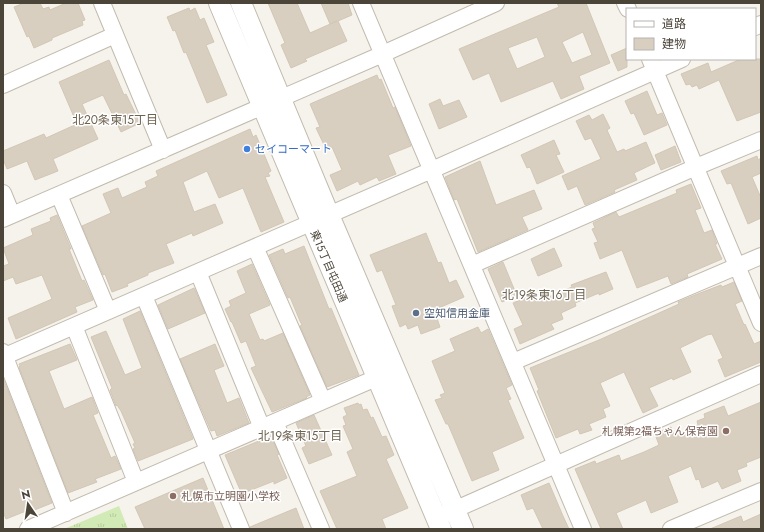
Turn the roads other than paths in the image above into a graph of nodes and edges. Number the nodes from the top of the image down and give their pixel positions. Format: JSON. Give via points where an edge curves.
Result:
{"nodes":[{"id":1,"x":102,"y":3,"type":"edge"},
{"id":2,"x":218,"y":3,"type":"edge"},
{"id":3,"x":241,"y":3,"type":"edge"},
{"id":4,"x":361,"y":3,"type":"edge"},
{"id":5,"x":496,"y":3,"type":"edge"},
{"id":6,"x":115,"y":35,"type":"junction"},
{"id":7,"x":382,"y":55,"type":"junction"},
{"id":8,"x":677,"y":60,"type":"edge"},
{"id":9,"x":653,"y":65,"type":"edge"},
{"id":10,"x":3,"y":85,"type":"edge"},
{"id":11,"x":281,"y":98,"type":"junction"},
{"id":12,"x":263,"y":105,"type":"junction"},
{"id":13,"x":761,"y":140,"type":"edge"},
{"id":14,"x":163,"y":150,"type":"junction"},
{"id":15,"x":696,"y":167,"type":"junction"},
{"id":16,"x":432,"y":170,"type":"junction"},
{"id":17,"x":3,"y":193,"type":"edge"},
{"id":18,"x":59,"y":195,"type":"junction"},
{"id":19,"x":329,"y":215,"type":"junction"},
{"id":20,"x":8,"y":217,"type":"edge"},
{"id":21,"x":311,"y":223,"type":"junction"},
{"id":22,"x":255,"y":247,"type":"junction"},
{"id":23,"x":761,"y":256,"type":"edge"},
{"id":24,"x":472,"y":265,"type":"junction"},
{"id":25,"x":737,"y":266,"type":"junction"},
{"id":26,"x":198,"y":272,"type":"junction"},
{"id":27,"x":144,"y":296,"type":"junction"},
{"id":28,"x":108,"y":311,"type":"junction"},
{"id":29,"x":761,"y":323,"type":"edge"},
{"id":30,"x":74,"y":326,"type":"junction"},
{"id":31,"x":4,"y":355,"type":"edge"},
{"id":32,"x":513,"y":362,"type":"junction"},
{"id":33,"x":761,"y":374,"type":"edge"},
{"id":34,"x":376,"y":378,"type":"junction"},
{"id":35,"x":322,"y":402,"type":"junction"},
{"id":36,"x":269,"y":425,"type":"junction"},
{"id":37,"x":208,"y":451,"type":"junction"},
{"id":38,"x":556,"y":465,"type":"junction"},
{"id":39,"x":136,"y":482,"type":"junction"},
{"id":40,"x":761,"y":491,"type":"edge"},
{"id":41,"x":455,"y":510,"type":"junction"},
{"id":42,"x":66,"y":512,"type":"junction"},
{"id":43,"x":439,"y":524,"type":"edge"},
{"id":44,"x":28,"y":529,"type":"edge"},
{"id":45,"x":242,"y":529,"type":"edge"},
{"id":46,"x":321,"y":529,"type":"edge"},
{"id":47,"x":463,"y":529,"type":"edge"},
{"id":48,"x":583,"y":529,"type":"edge"},
{"id":49,"x":671,"y":529,"type":"edge"}],
"edges":[{"from":1,"to":6,"type":"street"},
{"from":2,"to":12,"type":"street","name":"東15丁目屯田通"},
{"from":3,"to":11,"type":"street","name":"東15丁目屯田通"},
{"from":4,"to":7,"type":"street"},
{"from":5,"to":7,"type":"street"},
{"from":6,"to":10,"type":"street"},
{"from":6,"to":14,"type":"street"},
{"from":7,"to":11,"type":"street"},
{"from":7,"to":16,"type":"street"},
{"from":8,"to":9,"type":"street"},
{"from":9,"to":15,"type":"street"},
{"from":9,"to":16,"type":"street"},
{"from":11,"to":12,"type":"street"},
{"from":11,"to":19,"type":"street","name":"東15丁目屯田通"},
{"from":12,"to":14,"type":"street"},
{"from":12,"to":21,"type":"street","name":"東15丁目屯田通"},
{"from":13,"to":15,"type":"street"},
{"from":14,"to":18,"type":"street"},
{"from":15,"to":24,"type":"street"},
{"from":15,"to":25,"type":"street"},
{"from":16,"to":19,"type":"street"},
{"from":16,"to":24,"type":"street"},
{"from":17,"to":20,"type":"street"},
{"from":18,"to":20,"type":"street"},
{"from":18,"to":28,"type":"street"},
{"from":19,"to":21,"type":"street"},
{"from":19,"to":41,"type":"street","name":"東15丁目屯田通"},
{"from":21,"to":22,"type":"street"},
{"from":21,"to":34,"type":"street","name":"東15丁目屯田通"},
{"from":22,"to":26,"type":"street"},
{"from":22,"to":35,"type":"street"},
{"from":23,"to":25,"type":"street"},
{"from":24,"to":32,"type":"street"},
{"from":25,"to":29,"type":"street"},
{"from":25,"to":32,"type":"street"},
{"from":26,"to":27,"type":"street"},
{"from":26,"to":36,"type":"street"},
{"from":27,"to":28,"type":"street"},
{"from":27,"to":37,"type":"street"},
{"from":28,"to":30,"type":"street"},
{"from":30,"to":31,"type":"street"},
{"from":30,"to":39,"type":"street"},
{"from":31,"to":42,"type":"street"},
{"from":32,"to":38,"type":"street"},
{"from":33,"to":38,"type":"street"},
{"from":34,"to":35,"type":"street"},
{"from":34,"to":43,"type":"street","name":"東15丁目屯田通"},
{"from":35,"to":36,"type":"street"},
{"from":36,"to":37,"type":"street"},
{"from":36,"to":46,"type":"street"},
{"from":37,"to":39,"type":"street"},
{"from":37,"to":45,"type":"street"},
{"from":38,"to":41,"type":"street"},
{"from":38,"to":48,"type":"street"},
{"from":39,"to":42,"type":"street"},
{"from":40,"to":49,"type":"street"},
{"from":41,"to":43,"type":"street"},
{"from":41,"to":47,"type":"street","name":"東15丁目屯田通"},
{"from":42,"to":44,"type":"street"}]}
